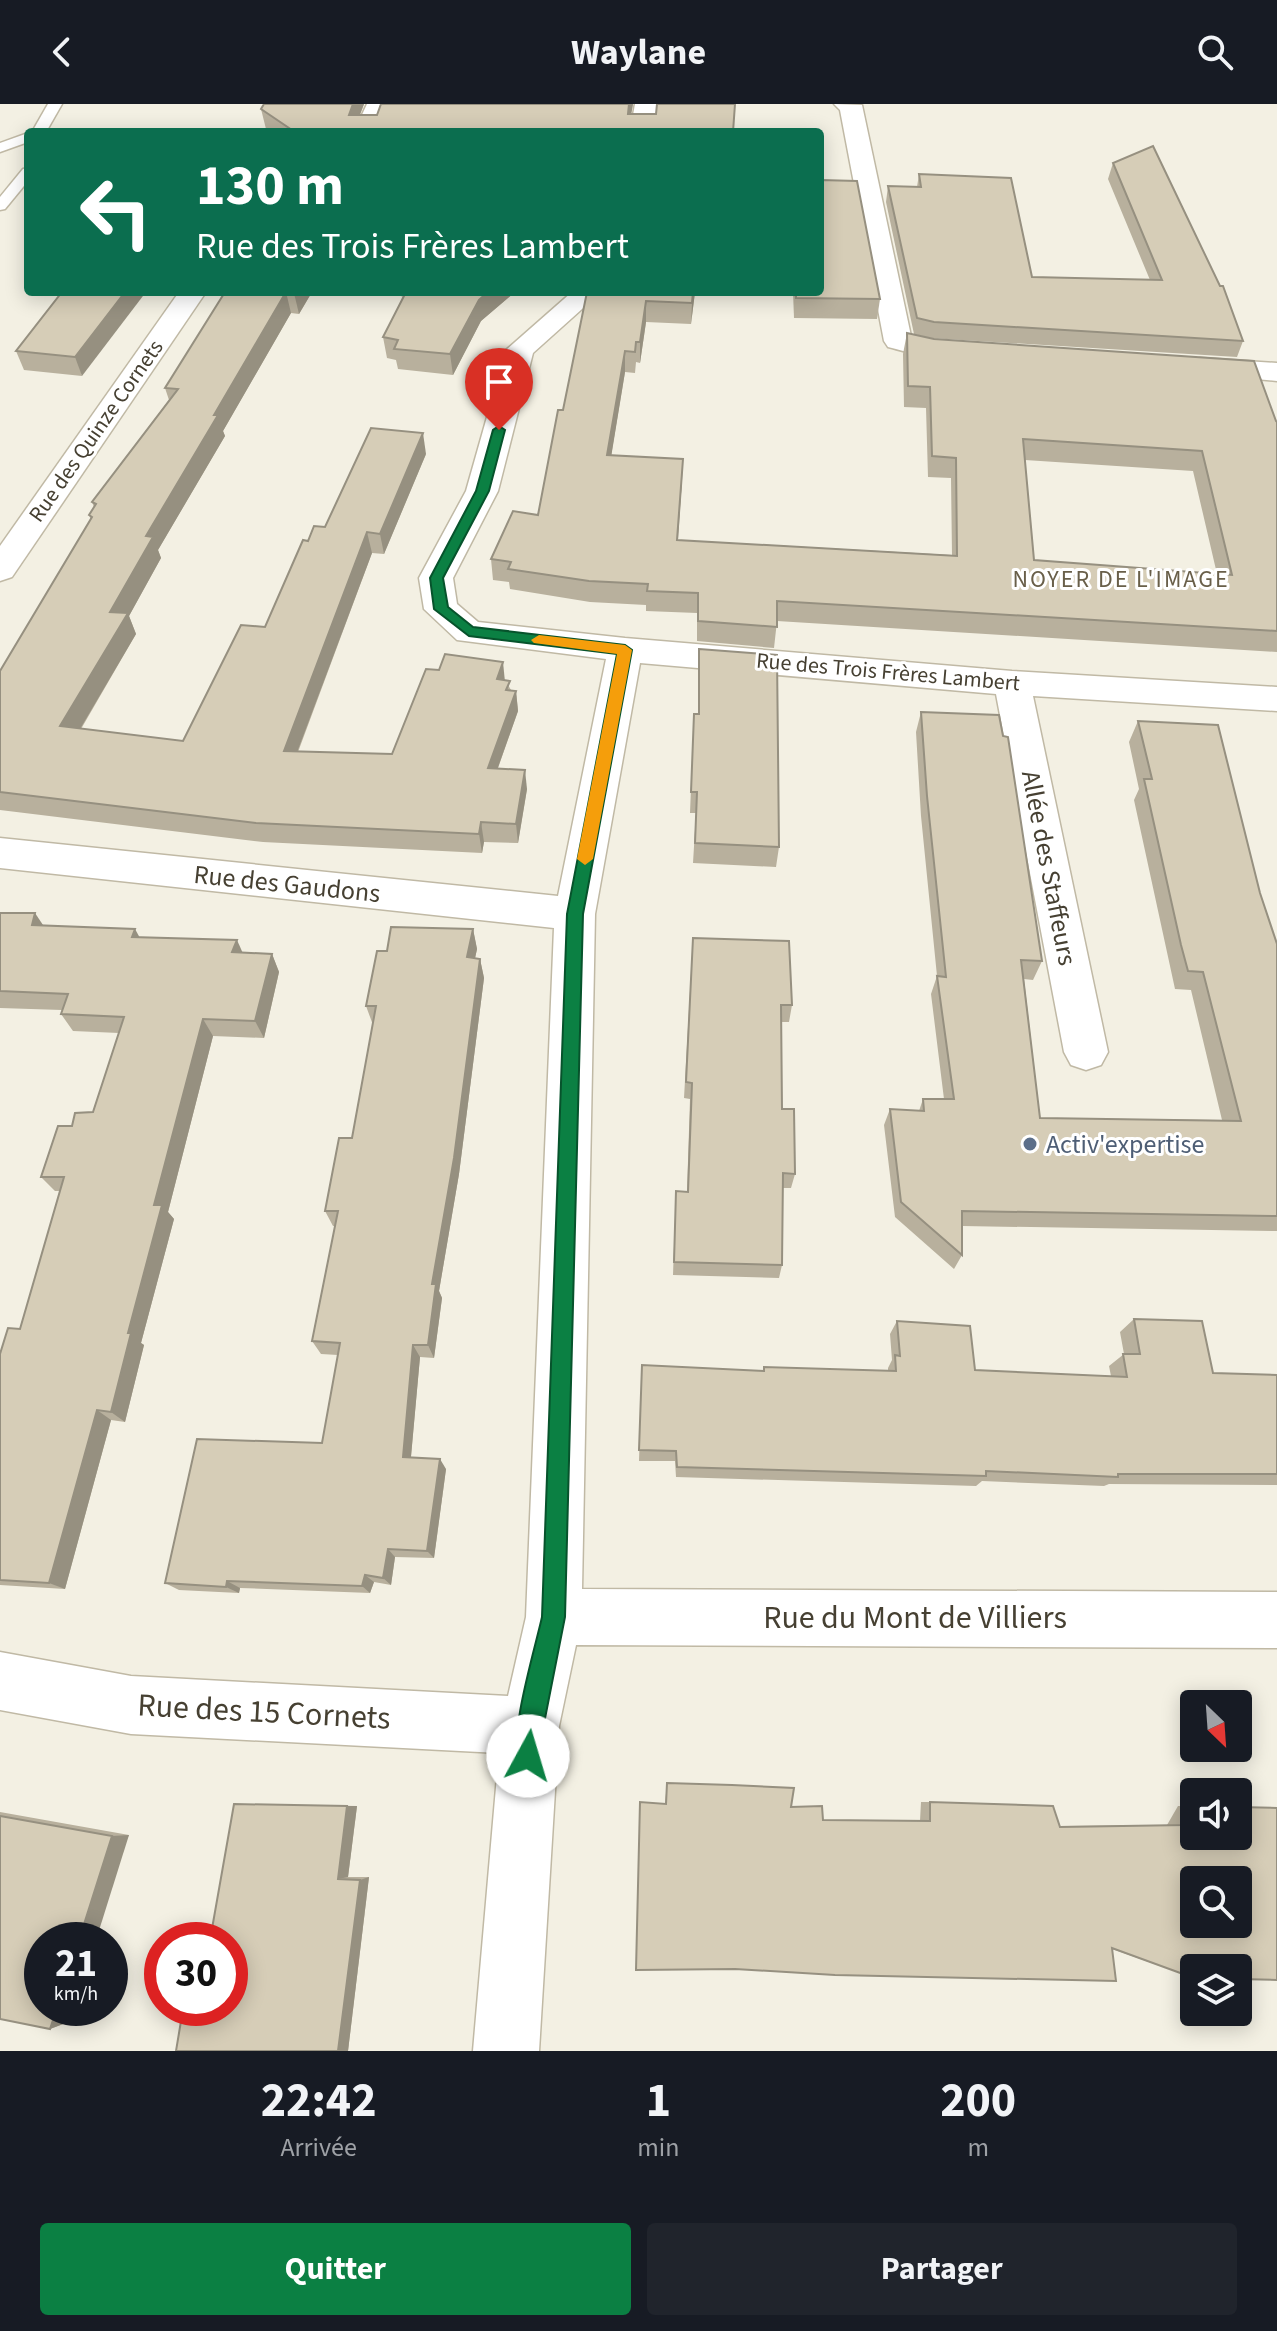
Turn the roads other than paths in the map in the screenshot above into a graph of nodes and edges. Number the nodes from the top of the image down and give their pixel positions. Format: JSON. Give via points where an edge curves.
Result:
{"nodes":[{"id":1,"x":55,"y":104,"type":"edge"},
{"id":2,"x":378,"y":104,"type":"edge"},
{"id":3,"x":646,"y":104,"type":"edge"},
{"id":4,"x":845,"y":104,"type":"edge"},
{"id":5,"x":41,"y":128,"type":"edge"},
{"id":6,"x":368,"y":128,"type":"edge"},
{"id":7,"x":643,"y":128,"type":"edge"},
{"id":8,"x":24,"y":139,"type":"edge"},
{"id":9,"x":0,"y":148,"type":"edge"},
{"id":10,"x":24,"y":177,"type":"edge"},
{"id":11,"x":0,"y":206,"type":"edge"},
{"id":12,"x":190,"y":296,"type":"edge"},
{"id":13,"x":583,"y":296,"type":"edge"},
{"id":14,"x":993,"y":354,"type":"edge"},
{"id":15,"x":1166,"y":365,"type":"edge"},
{"id":16,"x":1277,"y":372,"type":"edge"},
{"id":17,"x":0,"y":570,"type":"edge"},
{"id":18,"x":625,"y":650,"type":"junction"},
{"id":19,"x":1012,"y":683,"type":"junction"},
{"id":20,"x":1277,"y":699,"type":"edge"},
{"id":21,"x":0,"y":853,"type":"edge"},
{"id":22,"x":575,"y":914,"type":"junction"},
{"id":23,"x":1086,"y":1052,"type":"dead end"},
{"id":24,"x":554,"y":1617,"type":"junction"},
{"id":25,"x":1277,"y":1620,"type":"edge"},
{"id":26,"x":0,"y":1681,"type":"edge"},
{"id":27,"x":530,"y":1726,"type":"junction"},
{"id":28,"x":506,"y":2051,"type":"edge"}],
"edges":[{"from":1,"to":5,"type":"lane"},
{"from":2,"to":6,"type":"street"},
{"from":3,"to":7,"type":"street"},
{"from":4,"to":14,"type":"street","via":[[851,105],[898,341]]},
{"from":8,"to":9,"type":"lane"},
{"from":10,"to":11,"type":"lane"},
{"from":12,"to":17,"type":"street","name":"Rue des Quinze Cornets"},
{"from":13,"to":18,"type":"street","name":"Rue des Trois Frères Lambert","via":[[520,350],[482,491],[436,578],[441,609],[469,632]]},
{"from":15,"to":16,"type":"street"},
{"from":18,"to":19,"type":"street","name":"Rue des Trois Frères Lambert"},
{"from":18,"to":22,"type":"street"},
{"from":19,"to":20,"type":"street","name":"Rue des Trois Frères Lambert"},
{"from":19,"to":23,"type":"street","name":"Allée des Staffeurs"},
{"from":21,"to":22,"type":"street","name":"Rue des Gaudons"},
{"from":22,"to":24,"type":"street"},
{"from":24,"to":25,"type":"street","name":"Rue du Mont de Villiers"},
{"from":24,"to":27,"type":"street"},
{"from":26,"to":27,"type":"street","name":"Rue des 15 Cornets","via":[[131,1705]]},
{"from":27,"to":28,"type":"street"}]}
